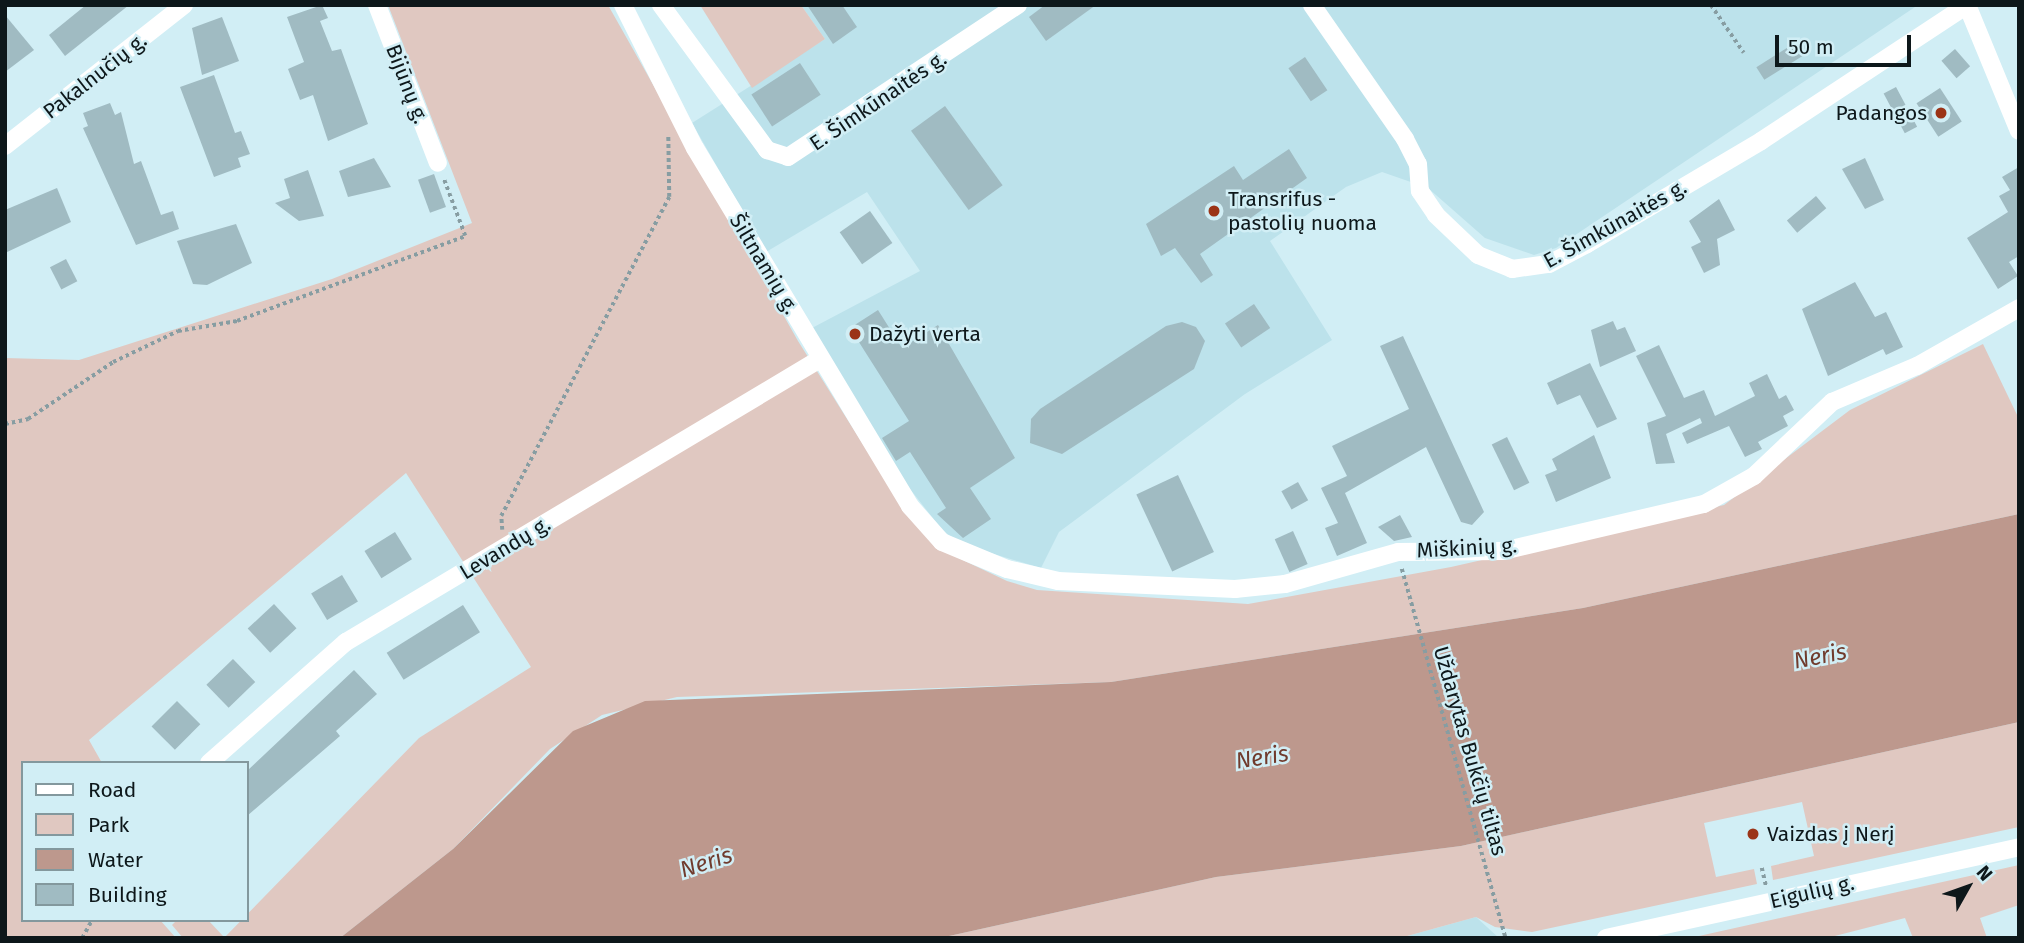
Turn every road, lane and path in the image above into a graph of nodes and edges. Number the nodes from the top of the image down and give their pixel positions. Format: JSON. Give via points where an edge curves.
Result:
{"nodes":[{"id":1,"x":184,"y":5,"type":"edge"},
{"id":2,"x":377,"y":5,"type":"edge"},
{"id":3,"x":623,"y":5,"type":"edge"},
{"id":4,"x":1018,"y":5,"type":"edge"},
{"id":5,"x":1312,"y":5,"type":"edge"},
{"id":6,"x":1711,"y":5,"type":"edge"},
{"id":7,"x":1967,"y":5,"type":"edge"},
{"id":8,"x":665,"y":11,"type":"edge"},
{"id":9,"x":1744,"y":53,"type":"dead end"},
{"id":10,"x":2019,"y":131,"type":"edge"},
{"id":11,"x":667,"y":132,"type":"dead end"},
{"id":12,"x":5,"y":146,"type":"edge"},
{"id":13,"x":438,"y":163,"type":"joint"},
{"id":14,"x":2019,"y":308,"type":"edge"},
{"id":15,"x":820,"y":359,"type":"junction"},
{"id":16,"x":5,"y":425,"type":"edge"},
{"id":17,"x":917,"y":516,"type":"joint"},
{"id":18,"x":508,"y":546,"type":"junction"},
{"id":19,"x":1407,"y":588,"type":"dead end"},
{"id":20,"x":211,"y":761,"type":"edge"},
{"id":21,"x":2019,"y":847,"type":"edge"},
{"id":22,"x":91,"y":922,"type":"edge"},
{"id":23,"x":82,"y":938,"type":"edge"},
{"id":24,"x":1506,"y":938,"type":"edge"},
{"id":25,"x":1606,"y":938,"type":"edge"}],
"edges":[{"from":1,"to":12,"type":"street","name":"Pakalnučių g."},
{"from":2,"to":13,"type":"street","name":"Bijūnų g."},
{"from":3,"to":15,"type":"street","name":"Šiltnamių g.","via":[[695,148]]},
{"from":4,"to":8,"type":"street","name":"E. Šimkūnaitės g.","via":[[788,157],[767,150]]},
{"from":5,"to":7,"type":"street","name":"E. Šimkūnaitės g.","via":[[1405,139],[1418,163],[1420,191],[1436,215],[1478,255],[1512,270],[1549,264],[1587,244],[1761,141]]},
{"from":6,"to":9,"type":"path"},
{"from":7,"to":10,"type":"street"},
{"from":11,"to":18,"type":"path","via":[[669,197],[501,516]]},
{"from":13,"to":16,"type":"path","via":[[465,236],[237,321],[178,331],[113,362],[28,419]]},
{"from":14,"to":17,"type":"street","name":"Miškinių g.","via":[[1941,354],[1832,402],[1728,493],[1503,551],[1398,552],[1329,575],[1260,587],[1154,587],[1058,581],[1007,569],[942,542]]},
{"from":15,"to":17,"type":"street","name":"Šiltnamių g."},
{"from":15,"to":18,"type":"street","name":"Levandų g."},
{"from":18,"to":20,"type":"street","name":"Levandų g.","via":[[346,642]]},
{"from":19,"to":24,"type":"path","name":"Uždarytas Bukčių tiltas"},
{"from":21,"to":25,"type":"street","name":"Eigulių g."},
{"from":22,"to":23,"type":"path"}]}
